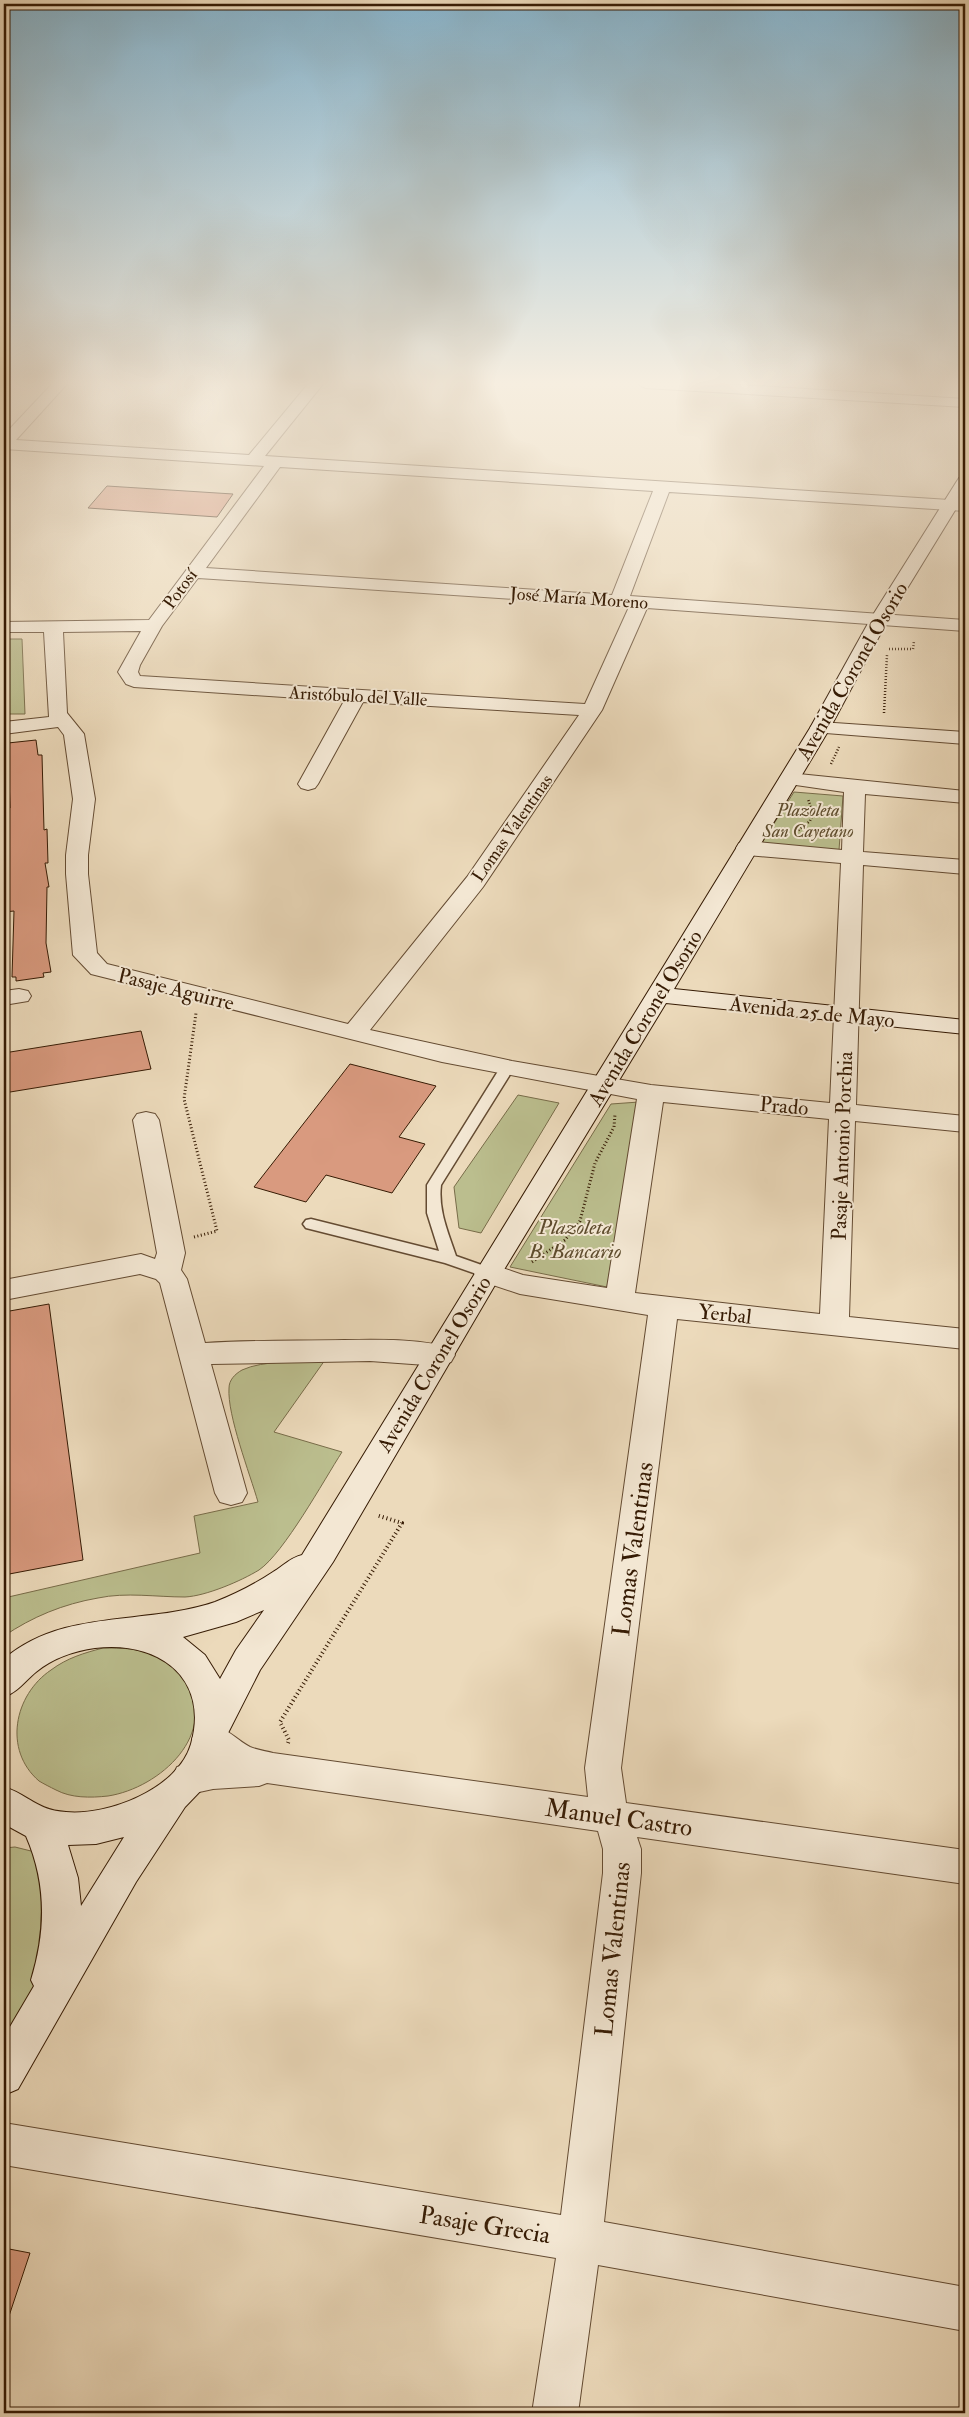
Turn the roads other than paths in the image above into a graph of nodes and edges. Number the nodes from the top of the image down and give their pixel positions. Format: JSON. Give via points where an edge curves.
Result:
{"nodes":[{"id":1,"x":249,"y":497,"type":"edge"},
{"id":2,"x":658,"y":497,"type":"edge"},
{"id":3,"x":830,"y":497,"type":"edge"},
{"id":4,"x":958,"y":505,"type":"edge"},
{"id":5,"x":192,"y":572,"type":"junction"},
{"id":6,"x":619,"y":601,"type":"junction"},
{"id":7,"x":640,"y":603,"type":"junction"},
{"id":8,"x":880,"y":618,"type":"junction"},
{"id":9,"x":154,"y":625,"type":"junction"},
{"id":10,"x":53,"y":626,"type":"junction"},
{"id":11,"x":965,"y":626,"type":"edge"},
{"id":12,"x":4,"y":627,"type":"edge"},
{"id":13,"x":128,"y":672,"type":"joint"},
{"id":14,"x":356,"y":696,"type":"junction"},
{"id":15,"x":592,"y":710,"type":"junction"},
{"id":16,"x":61,"y":721,"type":"junction"},
{"id":17,"x":4,"y":728,"type":"edge"},
{"id":18,"x":820,"y":728,"type":"junction"},
{"id":19,"x":965,"y":738,"type":"edge"},
{"id":20,"x":790,"y":779,"type":"junction"},
{"id":21,"x":308,"y":784,"type":"dead end"},
{"id":22,"x":835,"y":785,"type":"junction"},
{"id":23,"x":965,"y":797,"type":"edge"},
{"id":24,"x":757,"y":849,"type":"junction"},
{"id":25,"x":852,"y":858,"type":"junction"},
{"id":26,"x":965,"y":867,"type":"edge"},
{"id":27,"x":659,"y":995,"type":"junction"},
{"id":28,"x":846,"y":1016,"type":"junction"},
{"id":29,"x":965,"y":1027,"type":"edge"},
{"id":30,"x":354,"y":1033,"type":"junction"},
{"id":31,"x":507,"y":1068,"type":"junction"},
{"id":32,"x":601,"y":1090,"type":"junction"},
{"id":33,"x":651,"y":1093,"type":"junction"},
{"id":34,"x":844,"y":1112,"type":"junction"},
{"id":35,"x":146,"y":1120,"type":"dead end"},
{"id":36,"x":965,"y":1124,"type":"edge"},
{"id":37,"x":312,"y":1224,"type":"dead end"},
{"id":38,"x":449,"y":1259,"type":"junction"},
{"id":39,"x":166,"y":1272,"type":"junction"},
{"id":40,"x":488,"y":1273,"type":"junction"},
{"id":41,"x":4,"y":1290,"type":"edge"},
{"id":42,"x":619,"y":1302,"type":"junction"},
{"id":43,"x":664,"y":1308,"type":"junction"},
{"id":44,"x":834,"y":1326,"type":"junction"},
{"id":45,"x":965,"y":1339,"type":"edge"},
{"id":46,"x":193,"y":1355,"type":"junction"},
{"id":47,"x":440,"y":1355,"type":"junction"},
{"id":48,"x":231,"y":1493,"type":"dead end"},
{"id":49,"x":320,"y":1553,"type":"junction"},
{"id":50,"x":118,"y":1632,"type":"junction"},
{"id":51,"x":4,"y":1682,"type":"edge"},
{"id":52,"x":211,"y":1733,"type":"junction"},
{"id":53,"x":273,"y":1770,"type":"junction"},
{"id":54,"x":183,"y":1785,"type":"junction"},
{"id":55,"x":612,"y":1816,"type":"junction"},
{"id":56,"x":17,"y":1817,"type":"edge"},
{"id":57,"x":965,"y":1867,"type":"edge"},
{"id":58,"x":39,"y":2016,"type":"junction"},
{"id":59,"x":4,"y":2075,"type":"edge"},
{"id":60,"x":4,"y":2144,"type":"edge"},
{"id":61,"x":580,"y":2240,"type":"junction"},
{"id":62,"x":965,"y":2309,"type":"edge"},
{"id":63,"x":555,"y":2413,"type":"edge"}],
"edges":[{"from":1,"to":5,"type":"street","name":"Potosí"},
{"from":2,"to":6,"type":"street"},
{"from":3,"to":4,"type":"street"},
{"from":4,"to":8,"type":"street","name":"Avenida Coronel Osorio"},
{"from":5,"to":6,"type":"street","name":"José María Moreno"},
{"from":5,"to":9,"type":"street","name":"Potosí"},
{"from":6,"to":7,"type":"street","name":"José María Moreno"},
{"from":7,"to":8,"type":"street","name":"José María Moreno"},
{"from":7,"to":15,"type":"street","name":"Lomas Valentinas"},
{"from":8,"to":11,"type":"street","name":"José María Moreno"},
{"from":8,"to":18,"type":"street","name":"Avenida Coronel Osorio"},
{"from":9,"to":10,"type":"street"},
{"from":9,"to":13,"type":"street","name":"Potosí"},
{"from":10,"to":12,"type":"street"},
{"from":10,"to":16,"type":"street","name":"Pasaje Aguirre","via":[[57,714]]},
{"from":13,"to":14,"type":"street","name":"Aristóbulo del Valle","via":[[133,680],[141,683]]},
{"from":14,"to":15,"type":"street","name":"Aristóbulo del Valle"},
{"from":14,"to":21,"type":"street"},
{"from":15,"to":30,"type":"street","name":"Lomas Valentinas","via":[[481,875]]},
{"from":16,"to":17,"type":"street"},
{"from":16,"to":30,"type":"street","name":"Pasaje Aguirre","via":[[74,734],[84,799],[77,874],[85,955],[99,969]]},
{"from":18,"to":19,"type":"street"},
{"from":18,"to":20,"type":"street","name":"Avenida Coronel Osorio"},
{"from":20,"to":22,"type":"street"},
{"from":20,"to":24,"type":"street","name":"Avenida Coronel Osorio"},
{"from":22,"to":23,"type":"street"},
{"from":22,"to":25,"type":"street","name":"Pasaje Antonio Porchia"},
{"from":24,"to":25,"type":"street"},
{"from":24,"to":27,"type":"street","name":"Avenida Coronel Osorio"},
{"from":25,"to":26,"type":"street"},
{"from":25,"to":28,"type":"street","name":"Pasaje Antonio Porchia"},
{"from":27,"to":28,"type":"street","name":"Avenida 25 de Mayo"},
{"from":27,"to":32,"type":"street","name":"Avenida Coronel Osorio"},
{"from":28,"to":29,"type":"street","name":"Avenida 25 de Mayo"},
{"from":28,"to":34,"type":"street","name":"Pasaje Antonio Porchia"},
{"from":30,"to":31,"type":"street","name":"Pasaje Aguirre"},
{"from":31,"to":32,"type":"street","name":"Pasaje Aguirre"},
{"from":31,"to":38,"type":"lane","via":[[434,1185],[433,1206]]},
{"from":32,"to":33,"type":"street","name":"Prado"},
{"from":32,"to":40,"type":"street","name":"Avenida Coronel Osorio"},
{"from":33,"to":34,"type":"street","name":"Prado"},
{"from":33,"to":42,"type":"street"},
{"from":34,"to":36,"type":"street","name":"Prado"},
{"from":34,"to":44,"type":"street","name":"Pasaje Antonio Porchia"},
{"from":35,"to":39,"type":"street","via":[[171,1253]]},
{"from":37,"to":38,"type":"lane"},
{"from":38,"to":40,"type":"lane"},
{"from":39,"to":41,"type":"street","via":[[141,1264]]},
{"from":39,"to":46,"type":"street","via":[[173,1279]]},
{"from":40,"to":42,"type":"street","name":"Yerbal","via":[[520,1284]]},
{"from":40,"to":47,"type":"street","name":"Avenida Coronel Osorio"},
{"from":42,"to":43,"type":"street","name":"Yerbal"},
{"from":43,"to":44,"type":"street","name":"Yerbal"},
{"from":43,"to":55,"type":"street","name":"Lomas Valentinas","via":[[603,1768],[605,1794]]},
{"from":44,"to":45,"type":"street","name":"Yerbal"},
{"from":46,"to":47,"type":"street","via":[[245,1351],[409,1351]]},
{"from":46,"to":48,"type":"street"},
{"from":47,"to":49,"type":"street","name":"Avenida Coronel Osorio"},
{"from":49,"to":50,"type":"street","name":"Avenida Coronel Osorio","via":[[289,1579],[251,1602],[209,1618],[164,1628]]},
{"from":49,"to":52,"type":"street","name":"Avenida Coronel Osorio","via":[[248,1660]]},
{"from":50,"to":51,"type":"street","via":[[87,1634],[57,1643],[29,1658]]},
{"from":50,"to":52,"type":"street","via":[[151,1638],[178,1651],[199,1671],[211,1697]]},
{"from":52,"to":53,"type":"street","name":"Manuel Castro","via":[[242,1761]]},
{"from":52,"to":54,"type":"street","name":"Avenida Coronel Osorio","via":[[202,1759]]},
{"from":53,"to":54,"type":"street","name":"Manuel Castro","via":[[236,1770]]},
{"from":53,"to":55,"type":"street","name":"Manuel Castro"},
{"from":54,"to":56,"type":"street","via":[[146,1813],[111,1826],[74,1830]]},
{"from":54,"to":58,"type":"street","via":[[123,1870]]},
{"from":55,"to":57,"type":"street","name":"Manuel Castro"},
{"from":55,"to":61,"type":"street","name":"Lomas Valentinas","via":[[622,1849],[622,1873]]},
{"from":56,"to":58,"type":"street","via":[[57,1865],[63,1912],[56,1963]]},
{"from":58,"to":59,"type":"street"},
{"from":60,"to":61,"type":"street","name":"Pasaje Grecia"},
{"from":61,"to":62,"type":"street","name":"Pasaje Grecia"},
{"from":61,"to":63,"type":"street","name":"Lomas Valentinas"}]}
